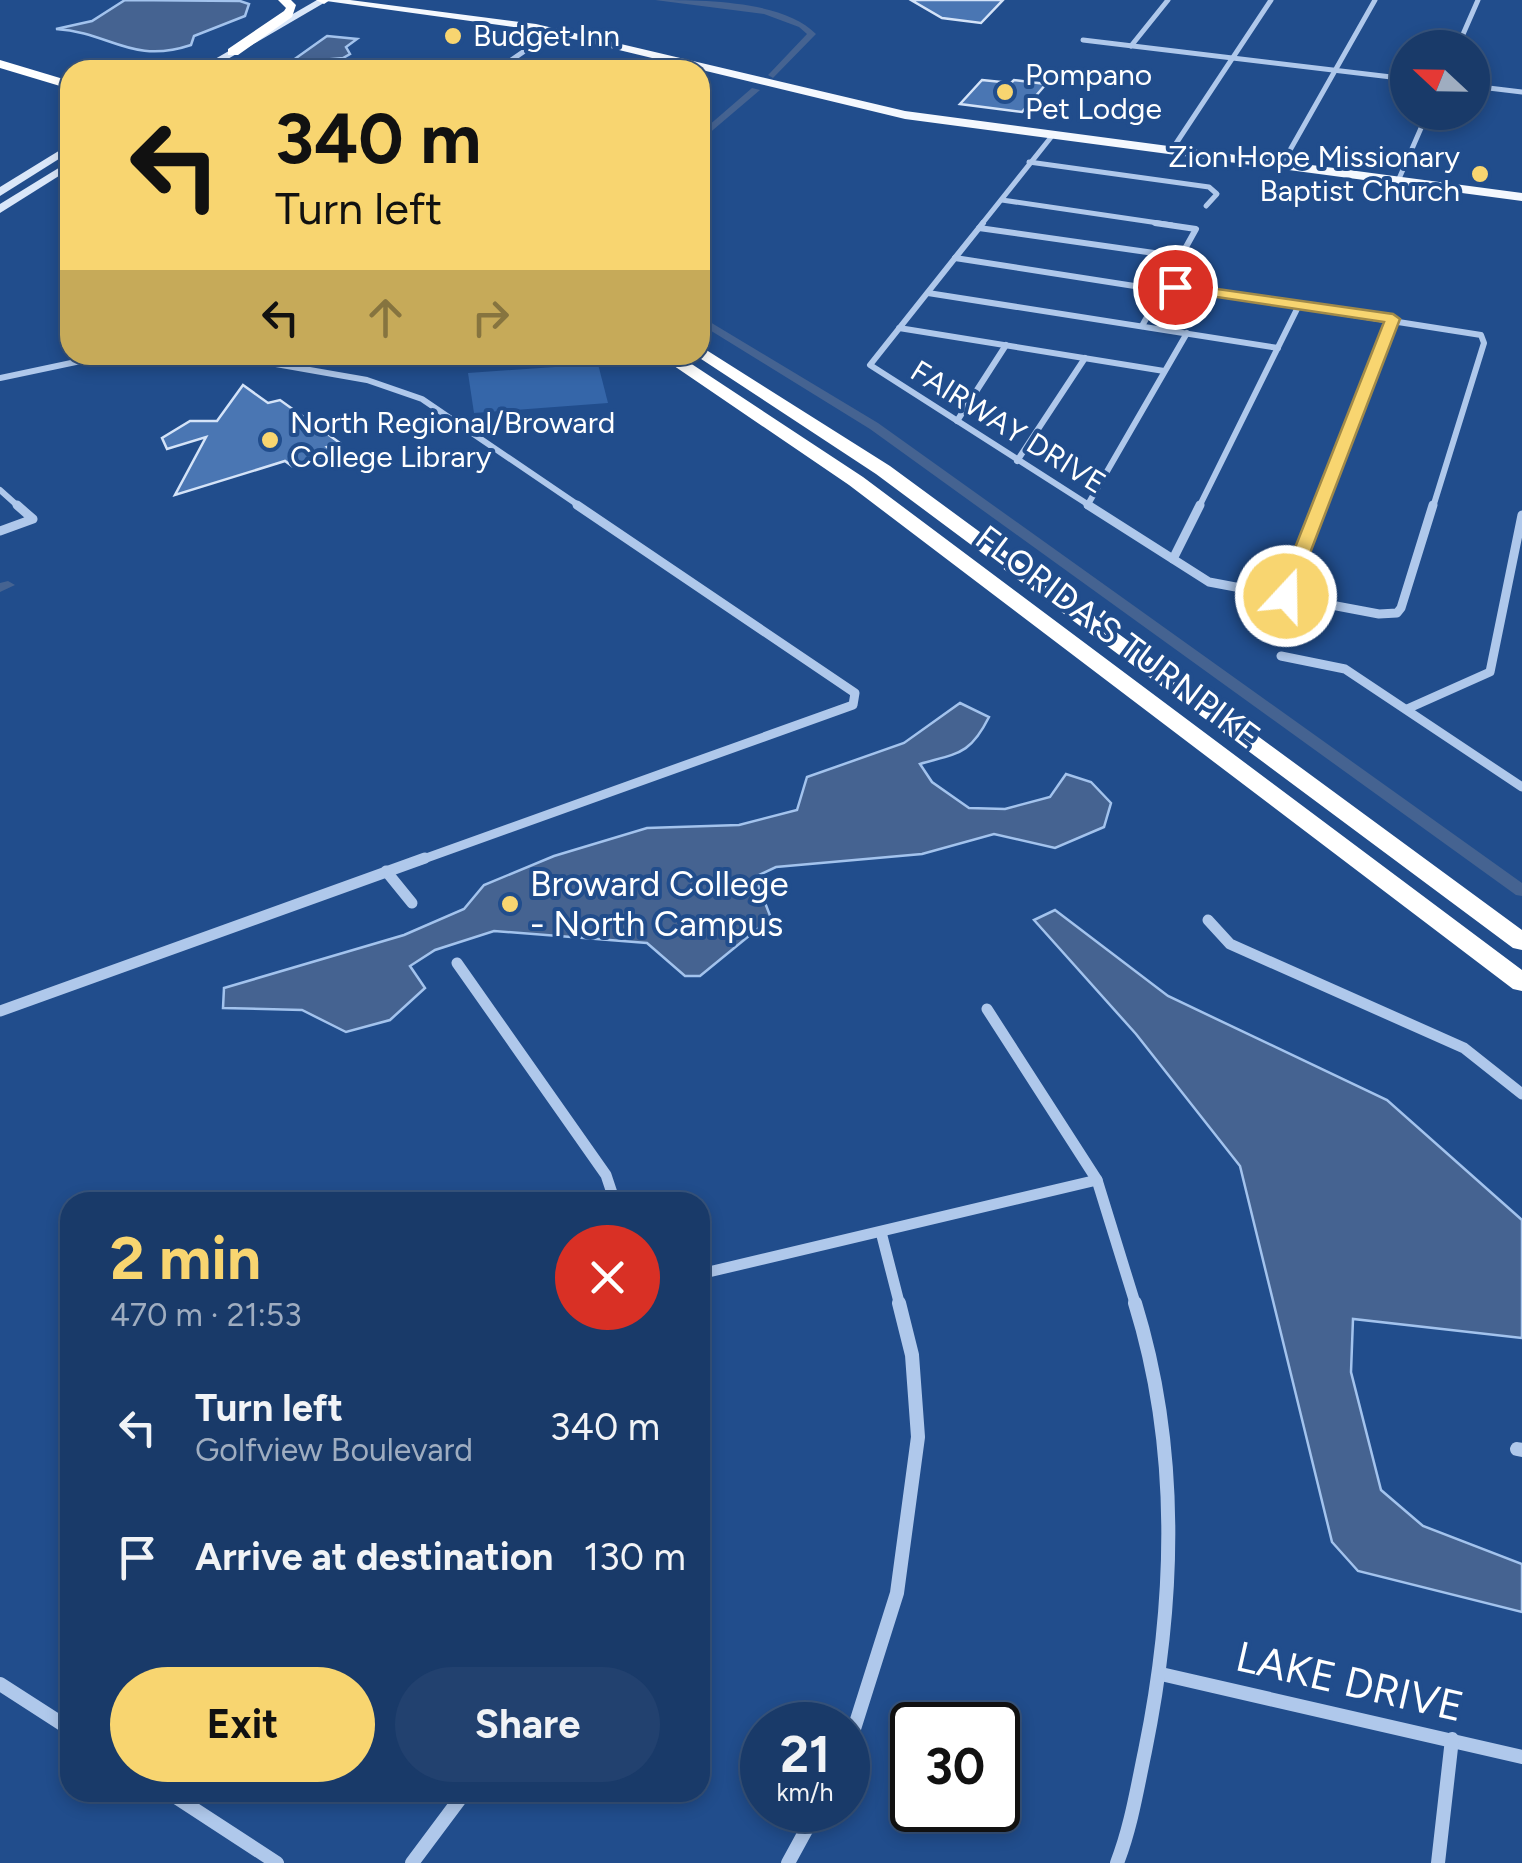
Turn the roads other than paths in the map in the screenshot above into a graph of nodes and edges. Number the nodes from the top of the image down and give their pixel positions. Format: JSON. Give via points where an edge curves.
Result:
{"nodes":[{"id":1,"x":284,"y":0,"type":"edge"},
{"id":2,"x":323,"y":0,"type":"edge"},
{"id":3,"x":362,"y":0,"type":"edge"},
{"id":4,"x":1168,"y":0,"type":"edge"},
{"id":5,"x":1271,"y":0,"type":"edge"},
{"id":6,"x":1375,"y":0,"type":"edge"},
{"id":7,"x":1478,"y":0,"type":"edge"},
{"id":8,"x":346,"y":2,"type":"edge"},
{"id":9,"x":475,"y":17,"type":"junction"},
{"id":10,"x":1465,"y":30,"type":"edge"},
{"id":11,"x":552,"y":32,"type":"junction"},
{"id":12,"x":1083,"y":40,"type":"dead end"},
{"id":13,"x":268,"y":46,"type":"junction"},
{"id":14,"x":1131,"y":46,"type":"junction"},
{"id":15,"x":0,"y":50,"type":"edge"},
{"id":16,"x":233,"y":52,"type":"junction"},
{"id":17,"x":1232,"y":58,"type":"junction"},
{"id":18,"x":219,"y":60,"type":"edge"},
{"id":19,"x":245,"y":60,"type":"edge"},
{"id":20,"x":511,"y":60,"type":"edge"},
{"id":21,"x":671,"y":60,"type":"edge"},
{"id":22,"x":0,"y":64,"type":"edge"},
{"id":23,"x":60,"y":68,"type":"edge"},
{"id":24,"x":710,"y":69,"type":"edge"},
{"id":25,"x":1335,"y":70,"type":"junction"},
{"id":26,"x":1390,"y":77,"type":"edge"},
{"id":27,"x":60,"y":83,"type":"edge"},
{"id":28,"x":1490,"y":88,"type":"edge"},
{"id":29,"x":1522,"y":92,"type":"edge"},
{"id":30,"x":1420,"y":130,"type":"edge"},
{"id":31,"x":1052,"y":136,"type":"junction"},
{"id":32,"x":1171,"y":151,"type":"junction"},
{"id":33,"x":60,"y":153,"type":"edge"},
{"id":34,"x":1029,"y":162,"type":"junction"},
{"id":35,"x":1281,"y":166,"type":"junction"},
{"id":36,"x":60,"y":170,"type":"edge"},
{"id":37,"x":1398,"y":181,"type":"junction"},
{"id":38,"x":0,"y":192,"type":"edge"},
{"id":39,"x":1521,"y":194,"type":"edge"},
{"id":40,"x":1002,"y":200,"type":"junction"},
{"id":41,"x":1206,"y":206,"type":"dead end"},
{"id":42,"x":0,"y":209,"type":"edge"},
{"id":43,"x":980,"y":228,"type":"junction"},
{"id":44,"x":1182,"y":257,"type":"junction"},
{"id":45,"x":955,"y":258,"type":"junction"},
{"id":46,"x":1160,"y":290,"type":"junction"},
{"id":47,"x":928,"y":293,"type":"junction"},
{"id":48,"x":1299,"y":304,"type":"junction"},
{"id":49,"x":1393,"y":319,"type":"junction"},
{"id":50,"x":1142,"y":326,"type":"junction"},
{"id":51,"x":899,"y":328,"type":"junction"},
{"id":52,"x":1186,"y":333,"type":"junction"},
{"id":53,"x":1006,"y":346,"type":"junction"},
{"id":54,"x":1278,"y":348,"type":"junction"},
{"id":55,"x":710,"y":358,"type":"edge"},
{"id":56,"x":1085,"y":358,"type":"junction"},
{"id":57,"x":62,"y":365,"type":"edge"},
{"id":58,"x":281,"y":365,"type":"edge"},
{"id":59,"x":682,"y":365,"type":"edge"},
{"id":60,"x":1164,"y":371,"type":"junction"},
{"id":61,"x":0,"y":378,"type":"edge"},
{"id":62,"x":956,"y":421,"type":"junction"},
{"id":63,"x":1018,"y":461,"type":"junction"},
{"id":64,"x":0,"y":490,"type":"edge"},
{"id":65,"x":1086,"y":506,"type":"junction"},
{"id":66,"x":1522,"y":515,"type":"edge"},
{"id":67,"x":0,"y":530,"type":"edge"},
{"id":68,"x":1519,"y":533,"type":"edge"},
{"id":69,"x":1519,"y":557,"type":"edge"},
{"id":70,"x":1173,"y":559,"type":"junction"},
{"id":71,"x":1286,"y":596,"type":"junction"},
{"id":72,"x":1281,"y":656,"type":"dead end"},
{"id":73,"x":1407,"y":709,"type":"junction"},
{"id":74,"x":1522,"y":787,"type":"edge"},
{"id":75,"x":386,"y":871,"type":"junction"},
{"id":76,"x":412,"y":903,"type":"dead end"},
{"id":77,"x":1208,"y":920,"type":"dead end"},
{"id":78,"x":1522,"y":942,"type":"edge"},
{"id":79,"x":457,"y":963,"type":"dead end"},
{"id":80,"x":1522,"y":983,"type":"edge"},
{"id":81,"x":986,"y":1008,"type":"dead end"},
{"id":82,"x":0,"y":1011,"type":"edge"},
{"id":83,"x":1522,"y":1094,"type":"edge"},
{"id":84,"x":1098,"y":1180,"type":"junction"},
{"id":85,"x":612,"y":1192,"type":"edge"},
{"id":86,"x":881,"y":1232,"type":"junction"},
{"id":87,"x":710,"y":1272,"type":"edge"},
{"id":88,"x":1161,"y":1674,"type":"junction"},
{"id":89,"x":0,"y":1684,"type":"edge"},
{"id":90,"x":863,"y":1702,"type":"edge"},
{"id":91,"x":60,"y":1723,"type":"edge"},
{"id":92,"x":1452,"y":1739,"type":"junction"},
{"id":93,"x":1522,"y":1757,"type":"edge"},
{"id":94,"x":183,"y":1802,"type":"edge"},
{"id":95,"x":458,"y":1802,"type":"edge"},
{"id":96,"x":805,"y":1832,"type":"edge"},
{"id":97,"x":277,"y":1863,"type":"edge"},
{"id":98,"x":412,"y":1863,"type":"edge"},
{"id":99,"x":788,"y":1863,"type":"edge"},
{"id":100,"x":1117,"y":1863,"type":"edge"},
{"id":101,"x":1438,"y":1863,"type":"edge"}],
"edges":[{"from":1,"to":16,"type":"highway","via":[[292,8],[288,14]]},
{"from":2,"to":8,"type":"main road"},
{"from":2,"to":13,"type":"main road"},
{"from":2,"to":16,"type":"main road"},
{"from":3,"to":9,"type":"main road"},
{"from":4,"to":14,"type":"street"},
{"from":5,"to":17,"type":"street"},
{"from":6,"to":25,"type":"street"},
{"from":7,"to":10,"type":"street"},
{"from":8,"to":9,"type":"main road"},
{"from":8,"to":13,"type":"main road"},
{"from":9,"to":11,"type":"main road"},
{"from":11,"to":20,"type":"street"},
{"from":11,"to":21,"type":"main road"},
{"from":12,"to":14,"type":"street"},
{"from":13,"to":19,"type":"main road"},
{"from":14,"to":17,"type":"street"},
{"from":15,"to":23,"type":"highway"},
{"from":16,"to":18,"type":"main road"},
{"from":17,"to":25,"type":"street"},
{"from":17,"to":32,"type":"street"},
{"from":22,"to":27,"type":"highway"},
{"from":24,"to":31,"type":"main road","via":[[905,115]]},
{"from":25,"to":26,"type":"street"},
{"from":25,"to":35,"type":"street"},
{"from":28,"to":29,"type":"street"},
{"from":30,"to":37,"type":"street"},
{"from":31,"to":32,"type":"main road"},
{"from":31,"to":34,"type":"street","name":"FAIRWAY DRIVE"},
{"from":32,"to":35,"type":"main road"},
{"from":33,"to":38,"type":"main road"},
{"from":34,"to":40,"type":"street","name":"FAIRWAY DRIVE"},
{"from":34,"to":41,"type":"street","via":[[1209,187],[1217,194]]},
{"from":35,"to":37,"type":"main road"},
{"from":36,"to":42,"type":"main road"},
{"from":37,"to":39,"type":"main road"},
{"from":40,"to":43,"type":"street","name":"FAIRWAY DRIVE"},
{"from":40,"to":44,"type":"street","via":[[1189,226],[1196,229]]},
{"from":43,"to":44,"type":"street"},
{"from":43,"to":45,"type":"street","name":"FAIRWAY DRIVE"},
{"from":44,"to":46,"type":"street"},
{"from":45,"to":46,"type":"street"},
{"from":45,"to":47,"type":"street","name":"FAIRWAY DRIVE"},
{"from":46,"to":48,"type":"street"},
{"from":46,"to":50,"type":"street"},
{"from":47,"to":50,"type":"street"},
{"from":47,"to":51,"type":"street","name":"FAIRWAY DRIVE"},
{"from":48,"to":49,"type":"street"},
{"from":48,"to":54,"type":"street"},
{"from":49,"to":71,"type":"street"},
{"from":49,"to":71,"type":"street","name":"FAIRWAY DRIVE","via":[[1469,330],[1484,343],[1397,613]]},
{"from":50,"to":52,"type":"street"},
{"from":51,"to":53,"type":"street"},
{"from":51,"to":62,"type":"street","name":"FAIRWAY DRIVE","via":[[870,366]]},
{"from":52,"to":54,"type":"street"},
{"from":52,"to":60,"type":"street"},
{"from":53,"to":56,"type":"street"},
{"from":53,"to":62,"type":"street"},
{"from":54,"to":70,"type":"street"},
{"from":55,"to":78,"type":"highway","name":"FLORIDA'S TURNPIKE","via":[[882,470]]},
{"from":56,"to":60,"type":"street"},
{"from":56,"to":63,"type":"street"},
{"from":57,"to":61,"type":"street"},
{"from":58,"to":75,"type":"street","via":[[367,380],[422,399],[856,693],[853,705]]},
{"from":59,"to":80,"type":"highway","name":"FLORIDA'S TURNPIKE","via":[[856,481]]},
{"from":60,"to":65,"type":"street"},
{"from":62,"to":63,"type":"street","name":"FAIRWAY DRIVE"},
{"from":63,"to":65,"type":"street","name":"FAIRWAY DRIVE"},
{"from":64,"to":67,"type":"street","via":[[33,519]]},
{"from":65,"to":70,"type":"street","name":"FAIRWAY DRIVE"},
{"from":66,"to":68,"type":"street"},
{"from":68,"to":69,"type":"street"},
{"from":69,"to":73,"type":"street","via":[[1490,672]]},
{"from":70,"to":71,"type":"street","name":"FAIRWAY DRIVE","via":[[1209,582]]},
{"from":72,"to":73,"type":"street","via":[[1345,669]]},
{"from":73,"to":74,"type":"street"},
{"from":75,"to":76,"type":"street"},
{"from":75,"to":82,"type":"street"},
{"from":77,"to":83,"type":"street","via":[[1230,944],[1464,1048]]},
{"from":79,"to":85,"type":"street","via":[[578,1132]]},
{"from":81,"to":84,"type":"street"},
{"from":84,"to":86,"type":"street"},
{"from":84,"to":88,"type":"street","via":[[1155,1367],[1168,1505]]},
{"from":86,"to":87,"type":"street"},
{"from":86,"to":90,"type":"street","via":[[912,1355],[918,1437],[897,1593]]},
{"from":88,"to":92,"type":"street","name":"LAKE DRIVE"},
{"from":88,"to":100,"type":"street","via":[[1130,1830]]},
{"from":89,"to":91,"type":"street"},
{"from":92,"to":93,"type":"street","name":"LAKE DRIVE"},
{"from":92,"to":101,"type":"street"},
{"from":94,"to":97,"type":"street"},
{"from":95,"to":98,"type":"street"},
{"from":96,"to":99,"type":"street"}]}
